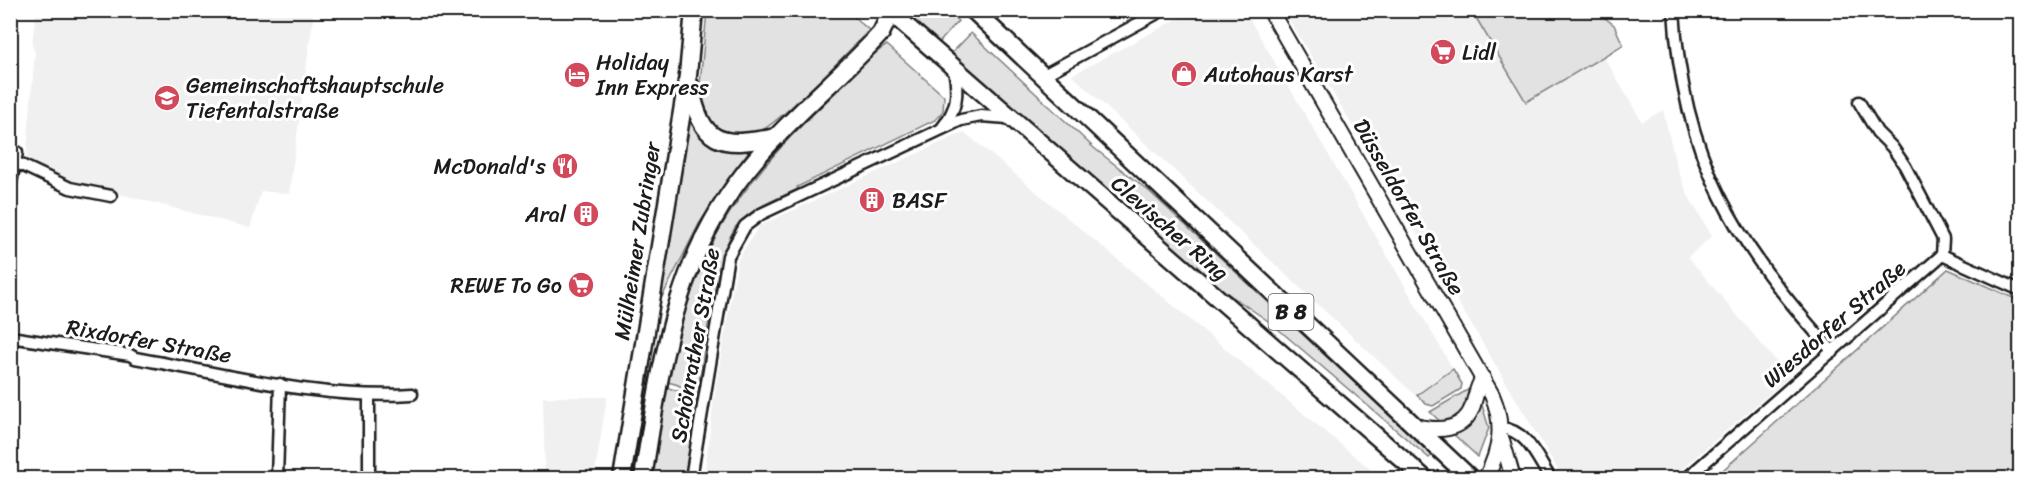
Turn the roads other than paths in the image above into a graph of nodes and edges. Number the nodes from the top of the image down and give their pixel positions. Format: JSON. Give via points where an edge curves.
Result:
{"nodes":[{"id":1,"x":694,"y":10,"type":"edge"},
{"id":2,"x":973,"y":10,"type":"edge"},
{"id":3,"x":1163,"y":10,"type":"edge"},
{"id":4,"x":1270,"y":10,"type":"edge"},
{"id":5,"x":1674,"y":10,"type":"edge"},
{"id":6,"x":890,"y":11,"type":"edge"},
{"id":7,"x":954,"y":70,"type":"junction"},
{"id":8,"x":688,"y":75,"type":"junction"},
{"id":9,"x":1042,"y":76,"type":"junction"},
{"id":10,"x":1859,"y":102,"type":"dead end"},
{"id":11,"x":1008,"y":118,"type":"junction"},
{"id":12,"x":942,"y":128,"type":"junction"},
{"id":13,"x":776,"y":137,"type":"junction"},
{"id":14,"x":10,"y":188,"type":"edge"},
{"id":15,"x":111,"y":196,"type":"dead end"},
{"id":16,"x":1942,"y":255,"type":"junction"},
{"id":17,"x":2020,"y":290,"type":"edge"},
{"id":18,"x":10,"y":337,"type":"edge"},
{"id":19,"x":1833,"y":352,"type":"junction"},
{"id":20,"x":1483,"y":378,"type":"junction"},
{"id":21,"x":280,"y":384,"type":"junction"},
{"id":22,"x":412,"y":394,"type":"dead end"},
{"id":23,"x":369,"y":396,"type":"junction"},
{"id":24,"x":1414,"y":426,"type":"junction"},
{"id":25,"x":1501,"y":432,"type":"junction"},
{"id":26,"x":277,"y":478,"type":"edge"},
{"id":27,"x":369,"y":478,"type":"edge"},
{"id":28,"x":622,"y":478,"type":"edge"},
{"id":29,"x":644,"y":478,"type":"edge"},
{"id":30,"x":691,"y":478,"type":"edge"},
{"id":31,"x":1424,"y":478,"type":"edge"},
{"id":32,"x":1470,"y":478,"type":"edge"},
{"id":33,"x":1486,"y":478,"type":"edge"},
{"id":34,"x":1513,"y":478,"type":"edge"},
{"id":35,"x":1550,"y":478,"type":"edge"},
{"id":36,"x":1687,"y":478,"type":"edge"}],
"edges":[{"from":1,"to":8,"type":"main road","name":"Mülheimer Zubringer"},
{"from":2,"to":9,"type":"main road","name":"Clevischer Ring","number":"B 8"},
{"from":3,"to":9,"type":"street"},
{"from":4,"to":20,"type":"street","name":"Düsseldorfer Straße"},
{"from":5,"to":19,"type":"street","via":[[1684,96],[1707,171],[1732,222],[1760,266]]},
{"from":6,"to":7,"type":"main road","name":"Clevischer Ring","number":"B 8"},
{"from":6,"to":13,"type":"main road","name":"Mülheimer Zubringer","via":[[877,38]]},
{"from":7,"to":11,"type":"main road","name":"Clevischer Ring","number":"B 8"},
{"from":7,"to":12,"type":"street","via":[[957,100],[952,116]]},
{"from":8,"to":13,"type":"main road","via":[[699,121],[716,137],[739,144]]},
{"from":8,"to":28,"type":"main road","name":"Mülheimer Zubringer"},
{"from":9,"to":24,"type":"main road","name":"Clevischer Ring","number":"B 8"},
{"from":10,"to":16,"type":"street","via":[[1876,132],[1893,147],[1905,166],[1942,239]]},
{"from":11,"to":12,"type":"street","name":"Schönrather Straße","via":[[981,116]]},
{"from":11,"to":31,"type":"main road","name":"Clevischer Ring","number":"B 8"},
{"from":12,"to":30,"type":"street","name":"Schönrather Straße","via":[[761,214],[745,226],[728,256]]},
{"from":13,"to":29,"type":"main road","name":"Mülheimer Zubringer","via":[[715,215],[687,271],[662,364]]},
{"from":14,"to":15,"type":"street","via":[[16,157],[70,189]]},
{"from":16,"to":17,"type":"street"},
{"from":16,"to":19,"type":"street","name":"Wiesdorfer Straße"},
{"from":18,"to":21,"type":"street","name":"Rixdorfer Straße"},
{"from":19,"to":36,"type":"street","name":"Wiesdorfer Straße"},
{"from":20,"to":24,"type":"street","via":[[1469,413],[1458,424],[1436,430]]},
{"from":20,"to":25,"type":"street","name":"Düsseldorfer Straße","via":[[1496,403]]},
{"from":21,"to":23,"type":"street","name":"Rixdorfer Straße"},
{"from":21,"to":26,"type":"street"},
{"from":22,"to":23,"type":"street","name":"Rixdorfer Straße"},
{"from":23,"to":27,"type":"street"},
{"from":24,"to":32,"type":"main road","name":"Clevischer Ring","number":"B 8"},
{"from":25,"to":33,"type":"street","via":[[1498,451]]},
{"from":25,"to":34,"type":"street","name":"Düsseldorfer Straße"},
{"from":25,"to":35,"type":"street","via":[[1511,429],[1526,440]]}]}
